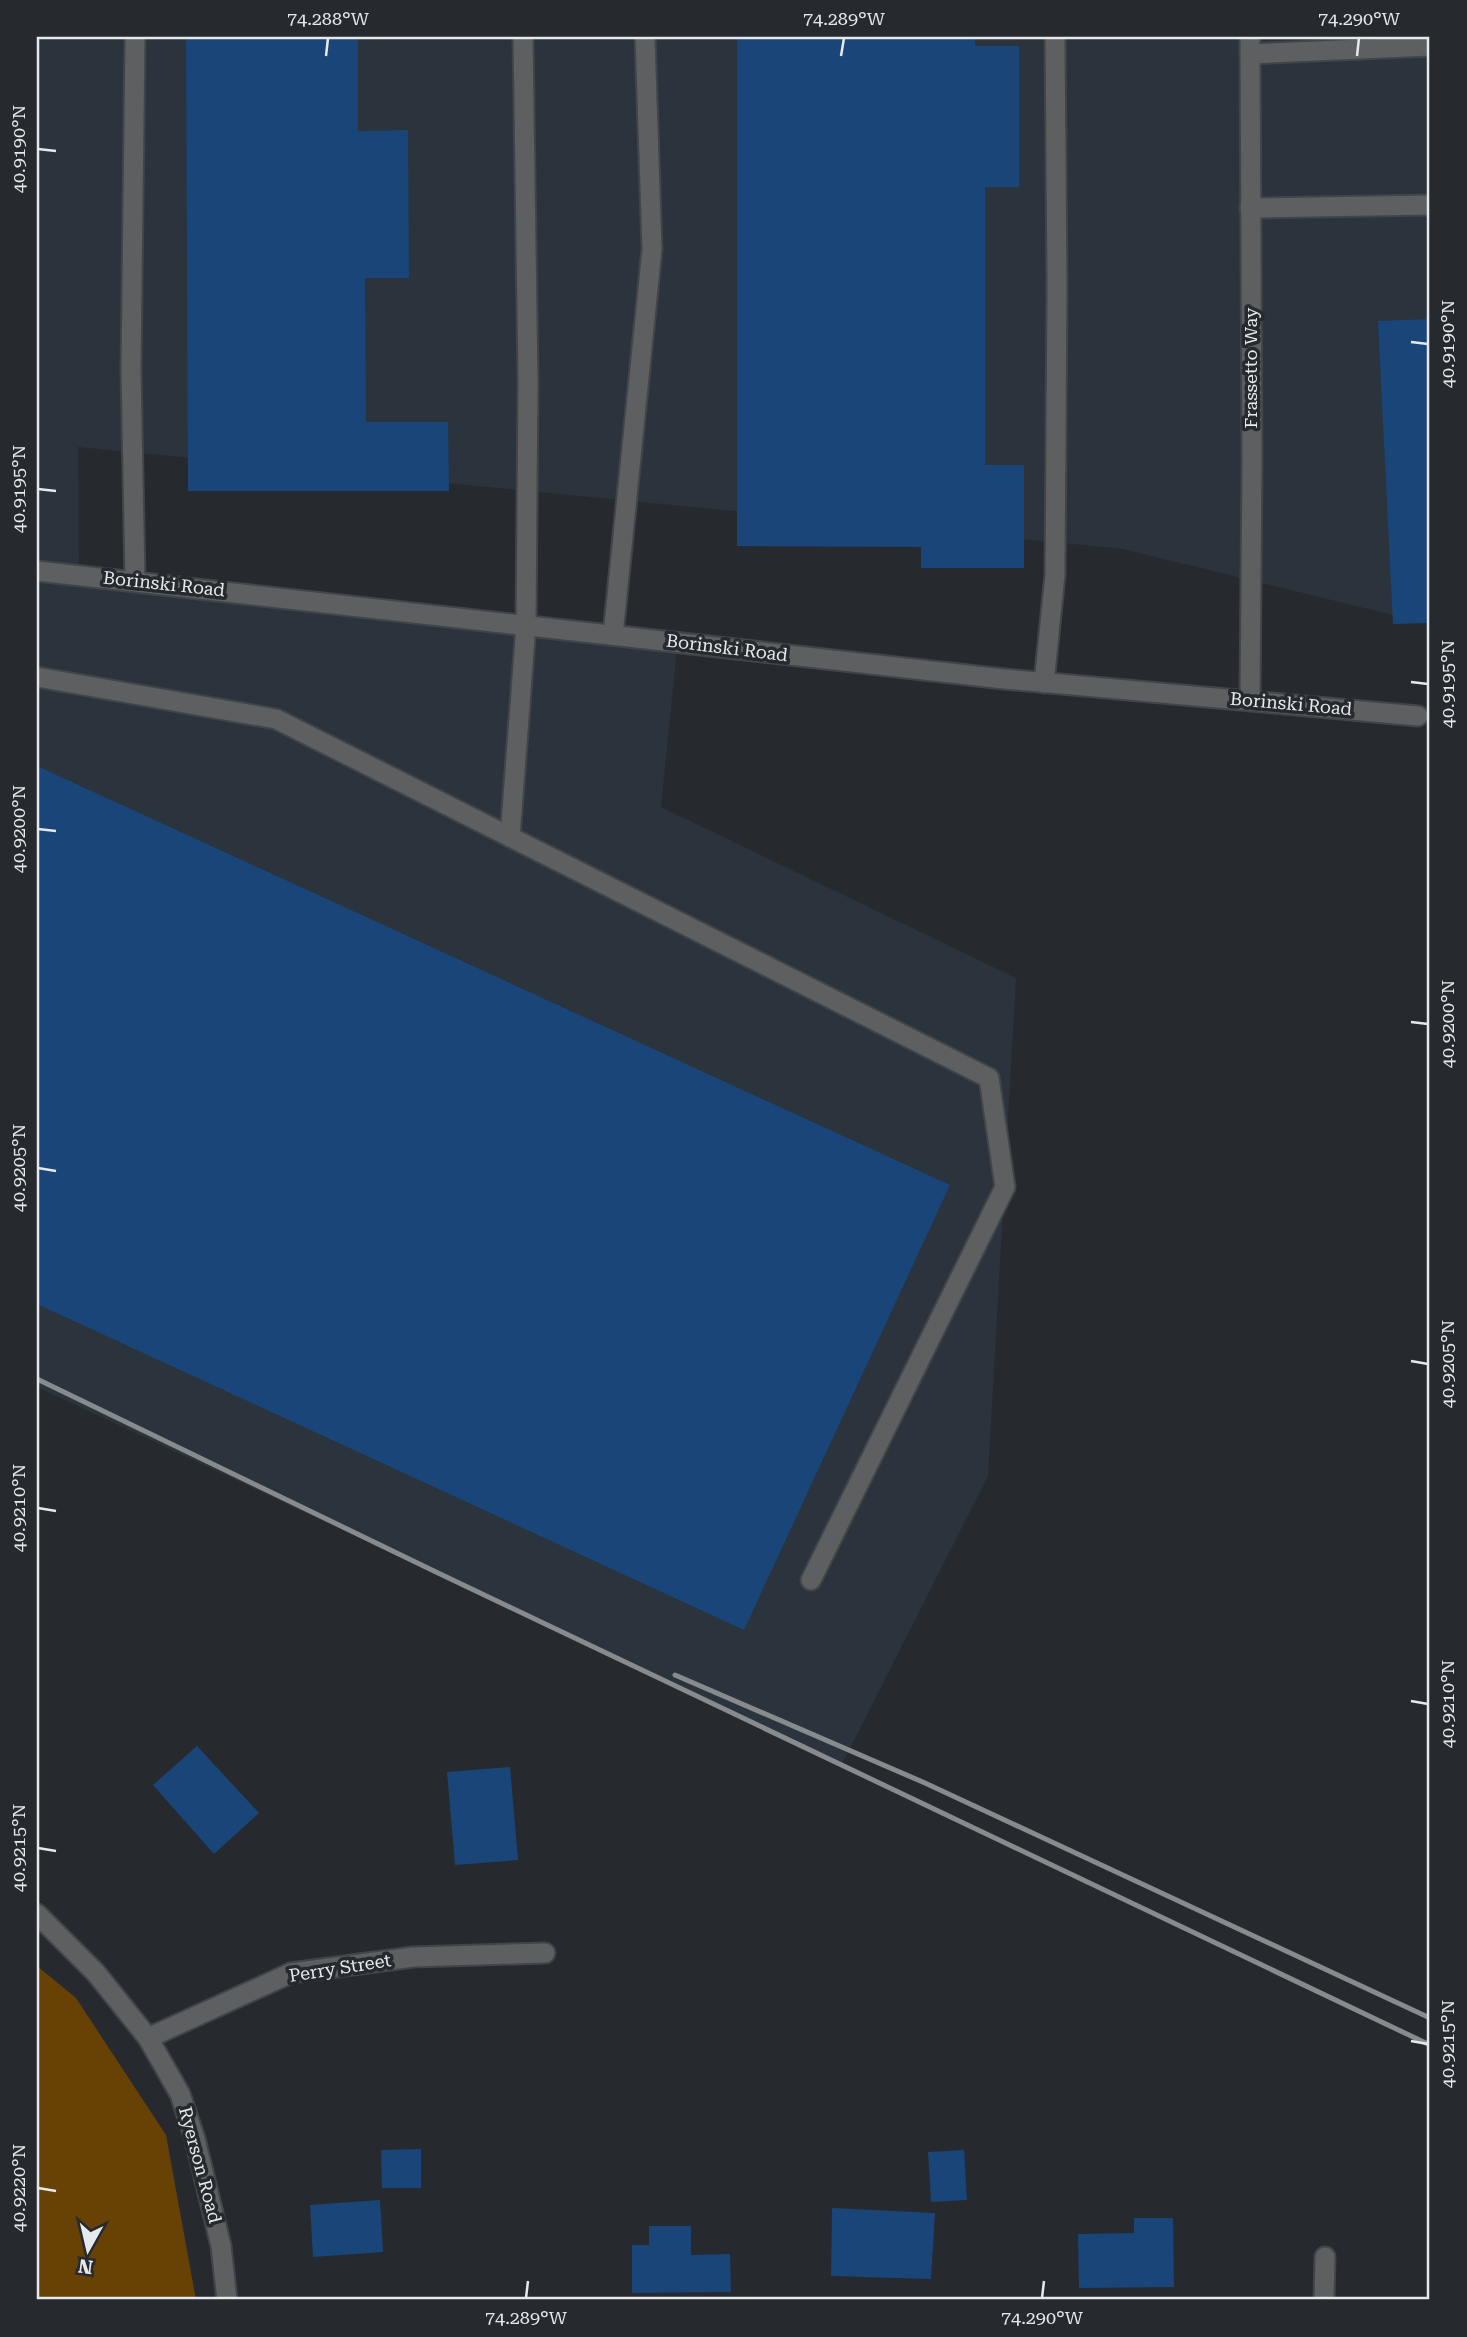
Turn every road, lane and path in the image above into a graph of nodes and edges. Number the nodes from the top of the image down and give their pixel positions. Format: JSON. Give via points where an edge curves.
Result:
{"nodes":[{"id":1,"x":135,"y":37,"type":"edge"},
{"id":2,"x":523,"y":37,"type":"edge"},
{"id":3,"x":645,"y":37,"type":"edge"},
{"id":4,"x":1055,"y":37,"type":"edge"},
{"id":5,"x":1250,"y":45,"type":"edge"},
{"id":6,"x":1430,"y":46,"type":"edge"},
{"id":7,"x":1430,"y":205,"type":"edge"},
{"id":8,"x":1250,"y":208,"type":"junction"},
{"id":9,"x":37,"y":571,"type":"edge"},
{"id":10,"x":135,"y":581,"type":"junction"},
{"id":11,"x":526,"y":625,"type":"junction"},
{"id":12,"x":613,"y":635,"type":"junction"},
{"id":13,"x":37,"y":677,"type":"edge"},
{"id":14,"x":1044,"y":683,"type":"junction"},
{"id":15,"x":1250,"y":700,"type":"junction"},
{"id":16,"x":1418,"y":716,"type":"dead end"},
{"id":17,"x":510,"y":837,"type":"junction"},
{"id":18,"x":811,"y":1580,"type":"dead end"},
{"id":19,"x":37,"y":1914,"type":"edge"},
{"id":20,"x":545,"y":1953,"type":"dead end"},
{"id":21,"x":148,"y":2038,"type":"junction"},
{"id":22,"x":1325,"y":2258,"type":"dead end"},
{"id":23,"x":227,"y":2300,"type":"edge"},
{"id":24,"x":1324,"y":2300,"type":"edge"}],
"edges":[{"from":1,"to":10,"type":"street","via":[[131,370]]},
{"from":2,"to":11,"type":"street"},
{"from":3,"to":12,"type":"street","via":[[652,249]]},
{"from":4,"to":14,"type":"street","via":[[1055,575]]},
{"from":5,"to":6,"type":"street"},
{"from":5,"to":8,"type":"street","name":"Frassetto Way"},
{"from":7,"to":8,"type":"street"},
{"from":8,"to":15,"type":"street","name":"Frassetto Way"},
{"from":9,"to":10,"type":"street","name":"Borinski Road"},
{"from":10,"to":11,"type":"street","name":"Borinski Road"},
{"from":11,"to":12,"type":"street","name":"Borinski Road"},
{"from":11,"to":17,"type":"street"},
{"from":12,"to":14,"type":"street","name":"Borinski Road"},
{"from":13,"to":17,"type":"street","via":[[276,719]]},
{"from":14,"to":15,"type":"street","name":"Borinski Road"},
{"from":15,"to":16,"type":"street","name":"Borinski Road"},
{"from":17,"to":18,"type":"street","via":[[989,1078],[1005,1187]]},
{"from":19,"to":21,"type":"street","name":"Ryerson Road","via":[[96,1973]]},
{"from":20,"to":21,"type":"street","name":"Perry Street","via":[[413,1957],[291,1973]]},
{"from":21,"to":23,"type":"street","name":"Ryerson Road","via":[[180,2094],[195,2139],[221,2246]]},
{"from":22,"to":24,"type":"street"}]}
